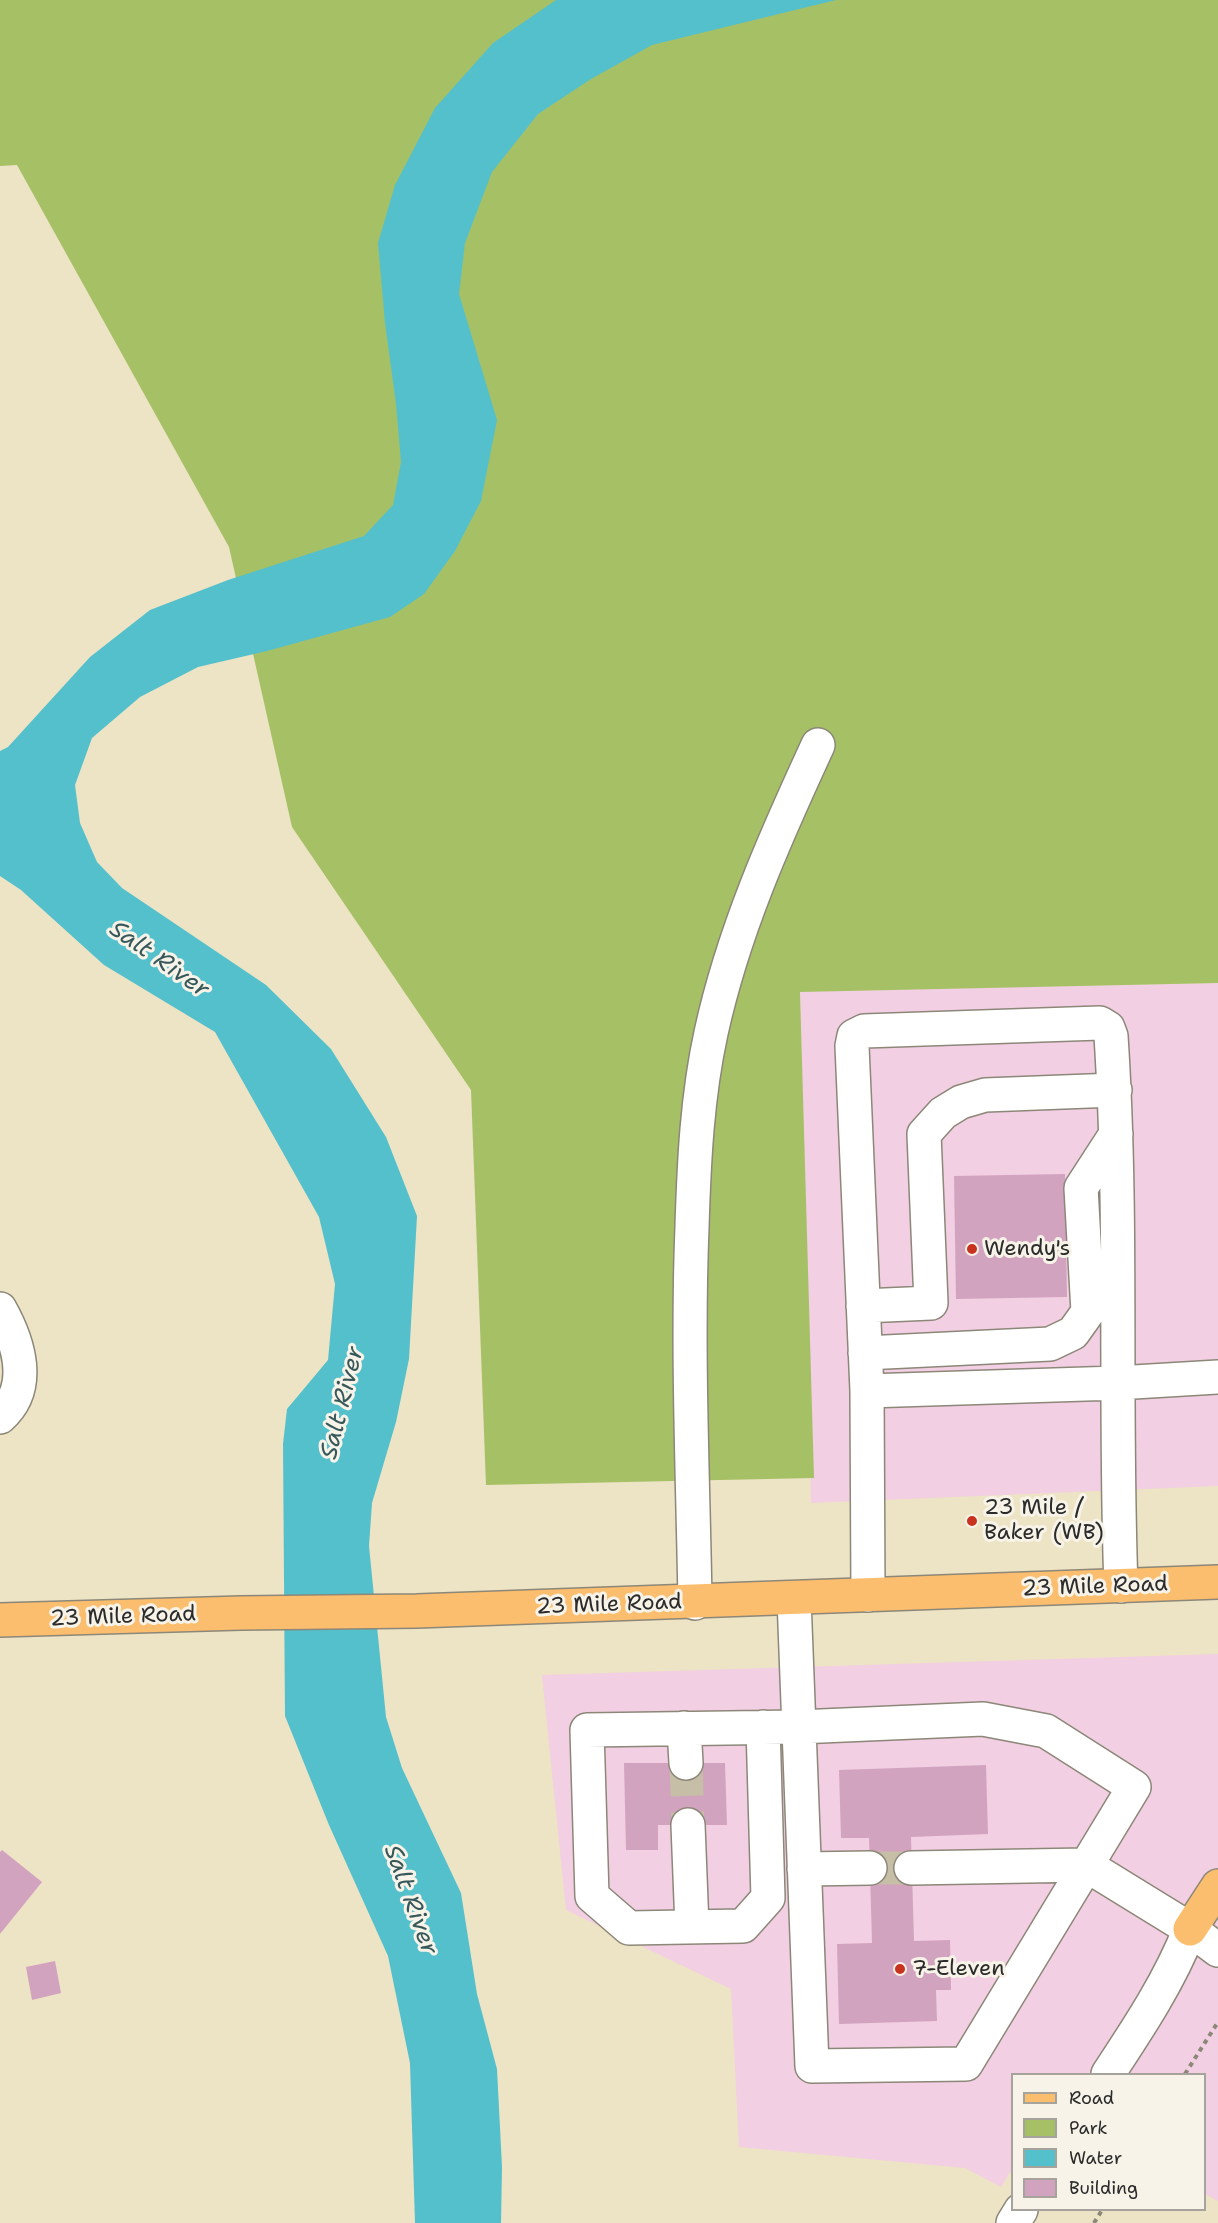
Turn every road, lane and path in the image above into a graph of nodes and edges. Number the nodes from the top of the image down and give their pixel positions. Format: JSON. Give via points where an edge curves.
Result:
{"nodes":[{"id":1,"x":818,"y":745,"type":"dead end"},
{"id":2,"x":1115,"y":1090,"type":"junction"},
{"id":3,"x":1116,"y":1134,"type":"junction"},
{"id":4,"x":863,"y":1306,"type":"junction"},
{"id":5,"x":0,"y":1309,"type":"edge"},
{"id":6,"x":865,"y":1353,"type":"junction"},
{"id":7,"x":1218,"y":1377,"type":"edge"},
{"id":8,"x":1117,"y":1383,"type":"junction"},
{"id":9,"x":867,"y":1391,"type":"junction"},
{"id":10,"x":0,"y":1417,"type":"edge"},
{"id":11,"x":1216,"y":1584,"type":"edge"},
{"id":12,"x":1122,"y":1586,"type":"junction"},
{"id":13,"x":868,"y":1595,"type":"junction"},
{"id":14,"x":794,"y":1599,"type":"junction"},
{"id":15,"x":695,"y":1603,"type":"junction"},
{"id":16,"x":0,"y":1620,"type":"edge"},
{"id":17,"x":763,"y":1727,"type":"junction"},
{"id":18,"x":798,"y":1727,"type":"junction"},
{"id":19,"x":684,"y":1728,"type":"junction"},
{"id":20,"x":686,"y":1763,"type":"tunnel mouth"},
{"id":21,"x":688,"y":1825,"type":"tunnel mouth"},
{"id":22,"x":1086,"y":1865,"type":"junction"},
{"id":23,"x":870,"y":1868,"type":"tunnel mouth"},
{"id":24,"x":911,"y":1868,"type":"tunnel mouth"},
{"id":25,"x":804,"y":1869,"type":"junction"},
{"id":26,"x":1218,"y":1886,"type":"edge"},
{"id":27,"x":692,"y":1927,"type":"junction"},
{"id":28,"x":1190,"y":1929,"type":"junction"},
{"id":29,"x":1218,"y":1950,"type":"edge"},
{"id":30,"x":1218,"y":2022,"type":"edge"},
{"id":31,"x":1109,"y":2073,"type":"edge"},
{"id":32,"x":1186,"y":2073,"type":"edge"}],
"edges":[{"from":1,"to":15,"type":"street","via":[[768,854],[734,947],[711,1033],[700,1094],[691,1258]]},
{"from":2,"to":3,"type":"street"},
{"from":2,"to":4,"type":"street","via":[[985,1095],[961,1102],[943,1113],[924,1134],[931,1304]]},
{"from":2,"to":4,"type":"street","via":[[1111,1036],[1100,1023],[864,1031],[854,1036]]},
{"from":3,"to":6,"type":"street","via":[[1081,1188],[1088,1312],[1073,1333],[1050,1344]]},
{"from":3,"to":8,"type":"street"},
{"from":4,"to":6,"type":"street"},
{"from":5,"to":10,"type":"street","via":[[12,1330],[20,1366],[12,1407]]},
{"from":6,"to":9,"type":"street"},
{"from":7,"to":8,"type":"street"},
{"from":8,"to":9,"type":"street"},
{"from":8,"to":12,"type":"street"},
{"from":9,"to":13,"type":"street"},
{"from":11,"to":12,"type":"main road","name":"23 Mile Road"},
{"from":12,"to":13,"type":"main road","name":"23 Mile Road"},
{"from":13,"to":14,"type":"main road","name":"23 Mile Road"},
{"from":14,"to":15,"type":"main road","name":"23 Mile Road"},
{"from":14,"to":18,"type":"street"},
{"from":15,"to":16,"type":"main road","name":"23 Mile Road"},
{"from":17,"to":18,"type":"street"},
{"from":17,"to":19,"type":"street"},
{"from":17,"to":27,"type":"street","via":[[768,1898],[743,1926]]},
{"from":18,"to":22,"type":"street","via":[[983,1719],[1046,1731],[1134,1787]]},
{"from":18,"to":25,"type":"street"},
{"from":19,"to":20,"type":"street"},
{"from":19,"to":27,"type":"street","via":[[587,1730],[592,1896],[629,1928]]},
{"from":21,"to":27,"type":"street"},
{"from":22,"to":24,"type":"street"},
{"from":22,"to":25,"type":"street","via":[[966,2064],[812,2066]]},
{"from":22,"to":28,"type":"street"},
{"from":23,"to":25,"type":"street"},
{"from":26,"to":28,"type":"main road"},
{"from":28,"to":29,"type":"street"},
{"from":28,"to":31,"type":"street","via":[[1156,2000]]},
{"from":30,"to":32,"type":"path"}]}
